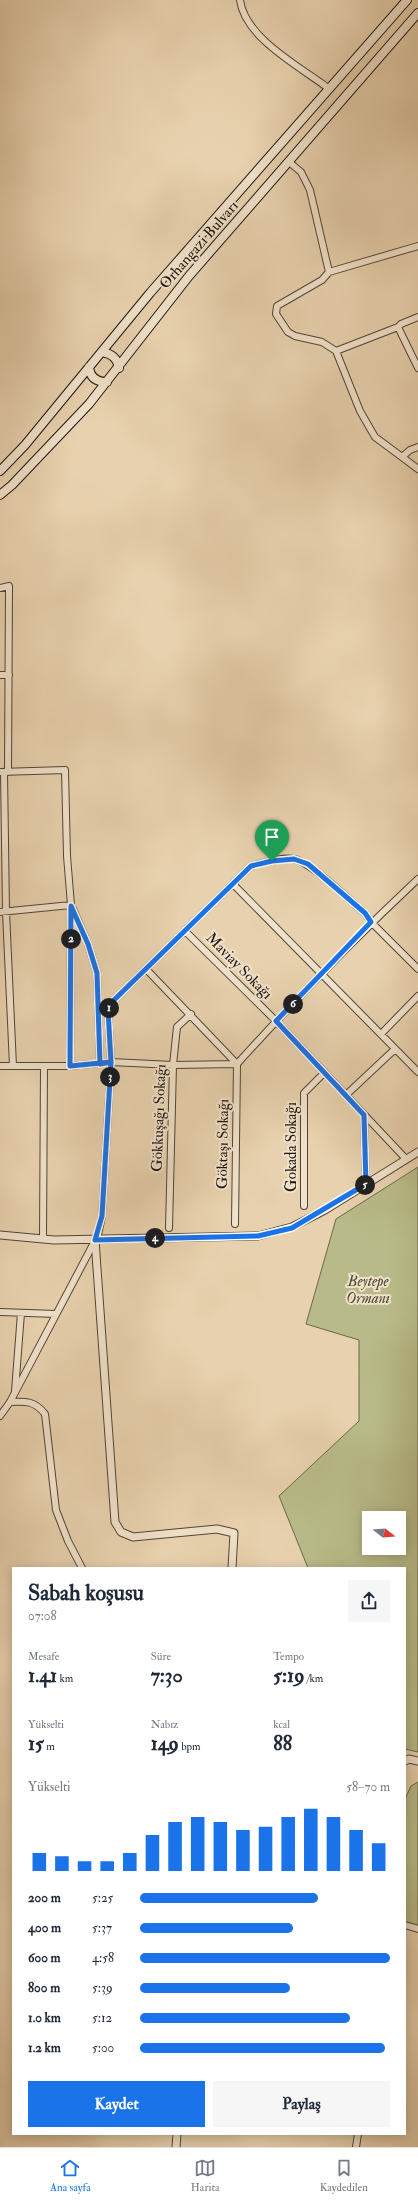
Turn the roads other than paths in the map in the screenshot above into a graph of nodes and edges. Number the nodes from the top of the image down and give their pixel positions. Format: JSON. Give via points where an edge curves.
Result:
{"nodes":[{"id":1,"x":240,"y":0,"type":"edge"},
{"id":2,"x":407,"y":0,"type":"edge"},
{"id":3,"x":418,"y":13,"type":"edge"},
{"id":4,"x":328,"y":88,"type":"junction"},
{"id":5,"x":289,"y":162,"type":"junction"},
{"id":6,"x":418,"y":246,"type":"edge"},
{"id":7,"x":329,"y":272,"type":"junction"},
{"id":8,"x":418,"y":317,"type":"edge"},
{"id":9,"x":398,"y":327,"type":"junction"},
{"id":10,"x":336,"y":351,"type":"junction"},
{"id":11,"x":102,"y":352,"type":"junction"},
{"id":12,"x":90,"y":367,"type":"junction"},
{"id":13,"x":118,"y":368,"type":"junction"},
{"id":14,"x":418,"y":368,"type":"edge"},
{"id":15,"x":107,"y":382,"type":"junction"},
{"id":16,"x":418,"y":447,"type":"edge"},
{"id":17,"x":402,"y":457,"type":"junction"},
{"id":18,"x":418,"y":469,"type":"edge"},
{"id":19,"x":0,"y":471,"type":"edge"},
{"id":20,"x":0,"y":495,"type":"edge"},
{"id":21,"x":0,"y":588,"type":"edge"},
{"id":22,"x":0,"y":675,"type":"edge"},
{"id":23,"x":9,"y":675,"type":"junction"},
{"id":24,"x":4,"y":772,"type":"edge"},
{"id":25,"x":416,"y":881,"type":"edge"},
{"id":26,"x":233,"y":884,"type":"junction"},
{"id":27,"x":418,"y":889,"type":"edge"},
{"id":28,"x":71,"y":906,"type":"junction"},
{"id":29,"x":3,"y":912,"type":"edge"},
{"id":30,"x":371,"y":922,"type":"junction"},
{"id":31,"x":185,"y":931,"type":"junction"},
{"id":32,"x":146,"y":969,"type":"junction"},
{"id":33,"x":418,"y":970,"type":"edge"},
{"id":34,"x":322,"y":973,"type":"junction"},
{"id":35,"x":418,"y":996,"type":"edge"},
{"id":36,"x":191,"y":1014,"type":"junction"},
{"id":37,"x":276,"y":1021,"type":"junction"},
{"id":38,"x":381,"y":1034,"type":"junction"},
{"id":39,"x":395,"y":1049,"type":"junction"},
{"id":40,"x":111,"y":1062,"type":"junction"},
{"id":41,"x":100,"y":1064,"type":"junction"},
{"id":42,"x":237,"y":1064,"type":"junction"},
{"id":43,"x":173,"y":1065,"type":"junction"},
{"id":44,"x":0,"y":1066,"type":"edge"},
{"id":45,"x":13,"y":1066,"type":"junction"},
{"id":46,"x":44,"y":1066,"type":"junction"},
{"id":47,"x":70,"y":1066,"type":"junction"},
{"id":48,"x":418,"y":1072,"type":"edge"},
{"id":49,"x":324,"y":1073,"type":"junction"},
{"id":50,"x":346,"y":1095,"type":"junction"},
{"id":51,"x":364,"y":1115,"type":"junction"},
{"id":52,"x":418,"y":1152,"type":"edge"},
{"id":53,"x":406,"y":1159,"type":"junction"},
{"id":54,"x":366,"y":1184,"type":"junction"},
{"id":55,"x":304,"y":1206,"type":"dead end"},
{"id":56,"x":235,"y":1224,"type":"dead end"},
{"id":57,"x":169,"y":1228,"type":"dead end"},
{"id":58,"x":0,"y":1235,"type":"edge"},
{"id":59,"x":43,"y":1239,"type":"junction"},
{"id":60,"x":95,"y":1240,"type":"junction"},
{"id":61,"x":0,"y":1312,"type":"edge"},
{"id":62,"x":21,"y":1313,"type":"junction"},
{"id":63,"x":56,"y":1314,"type":"junction"},
{"id":64,"x":14,"y":1395,"type":"junction"},
{"id":65,"x":10,"y":1402,"type":"junction"},
{"id":66,"x":0,"y":1416,"type":"edge"},
{"id":67,"x":81,"y":1567,"type":"edge"},
{"id":68,"x":232,"y":1567,"type":"edge"},
{"id":69,"x":406,"y":1760,"type":"edge"},
{"id":70,"x":418,"y":1761,"type":"edge"},
{"id":71,"x":406,"y":1925,"type":"edge"},
{"id":72,"x":418,"y":1929,"type":"edge"},
{"id":73,"x":177,"y":2135,"type":"edge"},
{"id":74,"x":358,"y":2135,"type":"edge"},
{"id":75,"x":176,"y":2147,"type":"edge"},
{"id":76,"x":356,"y":2147,"type":"edge"}],
"edges":[{"from":1,"to":4,"type":"street","via":[[247,21],[259,37]]},
{"from":2,"to":4,"type":"main road","name":"Orhangazi Bulvarı"},
{"from":3,"to":5,"type":"main road","name":"Orhangazi Bulvarı"},
{"from":4,"to":11,"type":"main road","name":"Orhangazi Bulvarı"},
{"from":5,"to":7,"type":"street","via":[[301,172],[310,190]]},
{"from":5,"to":13,"type":"main road","name":"Orhangazi Bulvarı","via":[[189,276]]},
{"from":6,"to":7,"type":"street"},
{"from":7,"to":10,"type":"street","via":[[322,280],[276,306],[276,314],[288,332],[322,342]]},
{"from":8,"to":9,"type":"street"},
{"from":9,"to":10,"type":"street"},
{"from":9,"to":14,"type":"street"},
{"from":10,"to":17,"type":"street","via":[[360,411],[375,437]]},
{"from":11,"to":12,"type":"main road","name":"Orhangazi Bulvarı"},
{"from":11,"to":13,"type":"main road","via":[[115,358]]},
{"from":12,"to":15,"type":"main road","via":[[90,372],[96,380]]},
{"from":12,"to":19,"type":"main road","name":"Orhangazi Bulvarı"},
{"from":13,"to":15,"type":"main road","name":"Orhangazi Bulvarı"},
{"from":15,"to":20,"type":"main road","name":"Orhangazi Bulvarı","via":[[32,465]]},
{"from":16,"to":17,"type":"street"},
{"from":17,"to":18,"type":"street"},
{"from":21,"to":23,"type":"street","via":[[10,586]]},
{"from":22,"to":23,"type":"street"},
{"from":23,"to":24,"type":"street"},
{"from":24,"to":28,"type":"street","via":[[65,770]]},
{"from":24,"to":29,"type":"street"},
{"from":25,"to":27,"type":"street"},
{"from":25,"to":30,"type":"street"},
{"from":26,"to":30,"type":"street","via":[[251,866],[294,859],[308,864],[365,913]]},
{"from":26,"to":31,"type":"street"},
{"from":26,"to":34,"type":"street"},
{"from":28,"to":29,"type":"street"},
{"from":28,"to":41,"type":"street","via":[[88,944],[97,973]]},
{"from":28,"to":47,"type":"street"},
{"from":29,"to":45,"type":"street"},
{"from":30,"to":33,"type":"street"},
{"from":30,"to":34,"type":"street"},
{"from":31,"to":32,"type":"street"},
{"from":31,"to":37,"type":"street","name":"Maviay Sokağı"},
{"from":32,"to":36,"type":"street"},
{"from":32,"to":40,"type":"street","via":[[112,1002],[108,1010]]},
{"from":34,"to":37,"type":"street"},
{"from":34,"to":38,"type":"street"},
{"from":35,"to":38,"type":"street"},
{"from":36,"to":42,"type":"street"},
{"from":36,"to":43,"type":"street","name":"Gökkuşağı Sokağı","via":[[177,1027]]},
{"from":37,"to":42,"type":"street"},
{"from":37,"to":49,"type":"street","name":"Maviay Sokağı"},
{"from":38,"to":39,"type":"street"},
{"from":39,"to":48,"type":"street"},
{"from":39,"to":50,"type":"street"},
{"from":40,"to":41,"type":"street"},
{"from":40,"to":43,"type":"street"},
{"from":40,"to":60,"type":"street","via":[[102,1216]]},
{"from":41,"to":47,"type":"street"},
{"from":42,"to":43,"type":"street"},
{"from":42,"to":56,"type":"street","name":"Göktaşı Sokağı"},
{"from":43,"to":57,"type":"street","name":"Gökkuşağı Sokağı"},
{"from":44,"to":45,"type":"street"},
{"from":45,"to":46,"type":"street"},
{"from":46,"to":47,"type":"street"},
{"from":46,"to":59,"type":"street"},
{"from":49,"to":50,"type":"street","name":"Maviay Sokağı"},
{"from":49,"to":55,"type":"street","name":"Gokada Sokağı","via":[[304,1093]]},
{"from":50,"to":51,"type":"street","name":"Maviay Sokağı"},
{"from":51,"to":53,"type":"street","name":"Maviay Sokağı"},
{"from":51,"to":54,"type":"street"},
{"from":52,"to":53,"type":"street"},
{"from":53,"to":54,"type":"street"},
{"from":54,"to":60,"type":"street","via":[[292,1228],[258,1236]]},
{"from":58,"to":59,"type":"street"},
{"from":59,"to":60,"type":"street"},
{"from":60,"to":63,"type":"street"},
{"from":60,"to":68,"type":"street","via":[[115,1522],[121,1532],[133,1537],[217,1529],[234,1533]]},
{"from":61,"to":62,"type":"street"},
{"from":62,"to":63,"type":"street"},
{"from":62,"to":64,"type":"street"},
{"from":63,"to":64,"type":"street"},
{"from":64,"to":65,"type":"street"},
{"from":65,"to":66,"type":"street"},
{"from":65,"to":67,"type":"street","via":[[26,1401],[38,1406],[45,1414],[56,1510]]},
{"from":69,"to":70,"type":"street"},
{"from":71,"to":72,"type":"street"},
{"from":73,"to":75,"type":"street"},
{"from":74,"to":76,"type":"street"}]}
